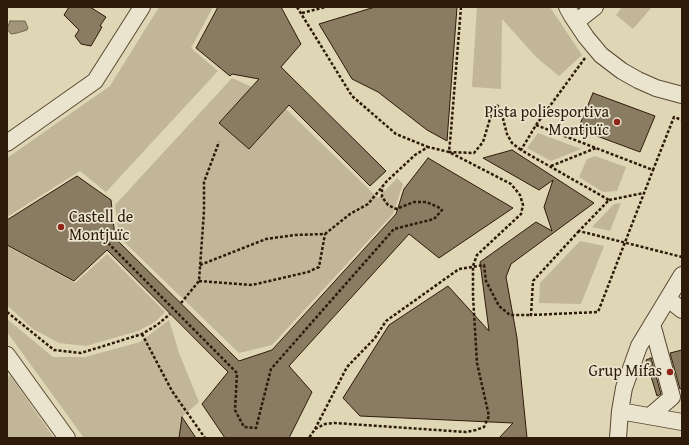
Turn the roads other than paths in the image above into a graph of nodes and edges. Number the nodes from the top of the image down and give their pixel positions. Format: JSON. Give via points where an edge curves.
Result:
{"nodes":[{"id":1,"x":142,"y":7,"type":"edge"},
{"id":2,"x":567,"y":7,"type":"edge"},
{"id":3,"x":595,"y":7,"type":"edge"},
{"id":4,"x":576,"y":22,"type":"junction"},
{"id":5,"x":682,"y":95,"type":"edge"},
{"id":6,"x":8,"y":139,"type":"edge"},
{"id":7,"x":682,"y":275,"type":"edge"},
{"id":8,"x":668,"y":299,"type":"junction"},
{"id":9,"x":682,"y":310,"type":"edge"},
{"id":10,"x":652,"y":324,"type":"junction"},
{"id":11,"x":8,"y":358,"type":"edge"},
{"id":12,"x":620,"y":411,"type":"junction"},
{"id":13,"x":650,"y":416,"type":"junction"},
{"id":14,"x":682,"y":422,"type":"edge"},
{"id":15,"x":67,"y":438,"type":"edge"},
{"id":16,"x":618,"y":438,"type":"edge"}],
"edges":[{"from":1,"to":6,"type":"street","via":[[95,81]]},
{"from":2,"to":4,"type":"street"},
{"from":3,"to":4,"type":"street"},
{"from":4,"to":5,"type":"street","via":[[601,55],[622,71],[656,88]]},
{"from":7,"to":8,"type":"street"},
{"from":8,"to":9,"type":"street"},
{"from":8,"to":10,"type":"street"},
{"from":10,"to":12,"type":"street","via":[[639,346],[629,372]]},
{"from":10,"to":13,"type":"street","via":[[672,397]]},
{"from":11,"to":15,"type":"street"},
{"from":12,"to":13,"type":"street"},
{"from":12,"to":16,"type":"street"},
{"from":13,"to":14,"type":"street"}]}
